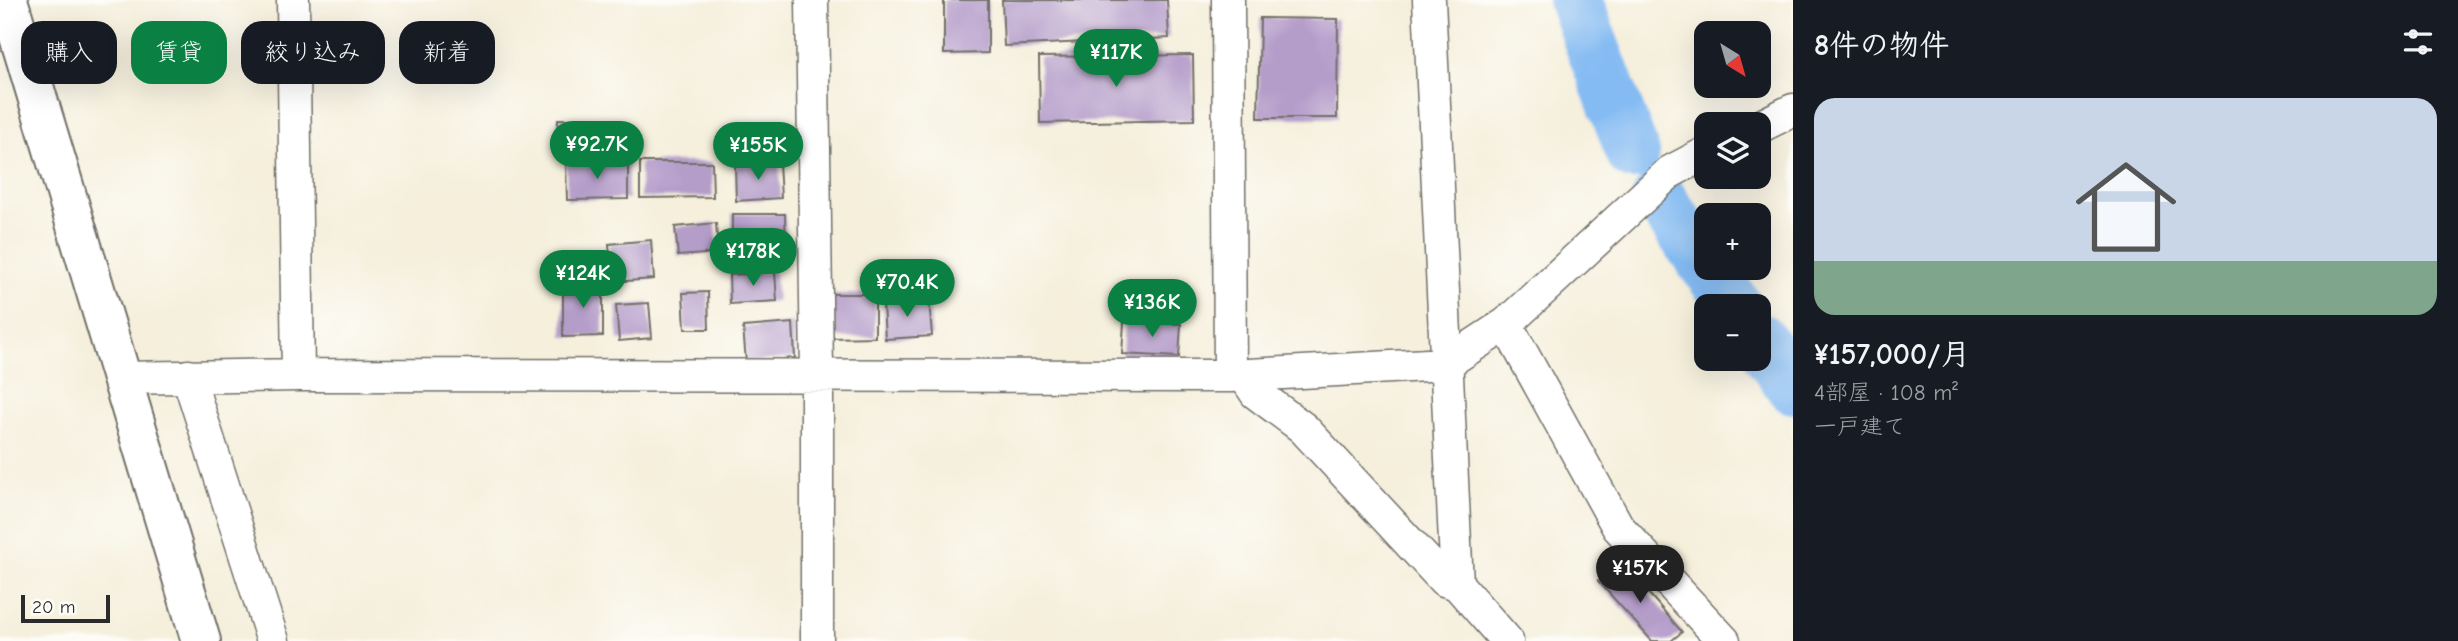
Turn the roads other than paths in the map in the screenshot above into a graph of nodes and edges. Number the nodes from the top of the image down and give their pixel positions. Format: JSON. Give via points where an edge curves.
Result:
{"nodes":[{"id":1,"x":8,"y":0,"type":"edge"},
{"id":2,"x":293,"y":0,"type":"edge"},
{"id":3,"x":812,"y":0,"type":"edge"},
{"id":4,"x":1228,"y":0,"type":"edge"},
{"id":5,"x":1429,"y":0,"type":"edge"},
{"id":6,"x":1793,"y":110,"type":"edge"},
{"id":7,"x":1771,"y":121,"type":"edge"},
{"id":8,"x":1694,"y":159,"type":"edge"},
{"id":9,"x":1506,"y":324,"type":"junction"},
{"id":10,"x":1445,"y":364,"type":"junction"},
{"id":11,"x":817,"y":374,"type":"junction"},
{"id":12,"x":298,"y":375,"type":"junction"},
{"id":13,"x":1237,"y":375,"type":"junction"},
{"id":14,"x":188,"y":376,"type":"junction"},
{"id":15,"x":122,"y":378,"type":"junction"},
{"id":16,"x":1457,"y":584,"type":"junction"},
{"id":17,"x":201,"y":641,"type":"edge"},
{"id":18,"x":273,"y":641,"type":"edge"},
{"id":19,"x":817,"y":641,"type":"edge"},
{"id":20,"x":1507,"y":641,"type":"edge"},
{"id":21,"x":1724,"y":641,"type":"edge"}],
"edges":[{"from":1,"to":15,"type":"street"},
{"from":2,"to":12,"type":"street"},
{"from":3,"to":11,"type":"street"},
{"from":4,"to":13,"type":"street"},
{"from":5,"to":10,"type":"street"},
{"from":6,"to":7,"type":"street"},
{"from":8,"to":9,"type":"street","via":[[1670,172]]},
{"from":9,"to":10,"type":"street"},
{"from":9,"to":21,"type":"street","via":[[1618,527]]},
{"from":10,"to":13,"type":"street"},
{"from":10,"to":16,"type":"street"},
{"from":11,"to":12,"type":"street"},
{"from":11,"to":13,"type":"street"},
{"from":11,"to":19,"type":"street"},
{"from":12,"to":14,"type":"street"},
{"from":13,"to":16,"type":"street","via":[[1303,428],[1444,580]]},
{"from":14,"to":15,"type":"street"},
{"from":14,"to":18,"type":"street"},
{"from":15,"to":17,"type":"street"},
{"from":16,"to":20,"type":"street"}]}
